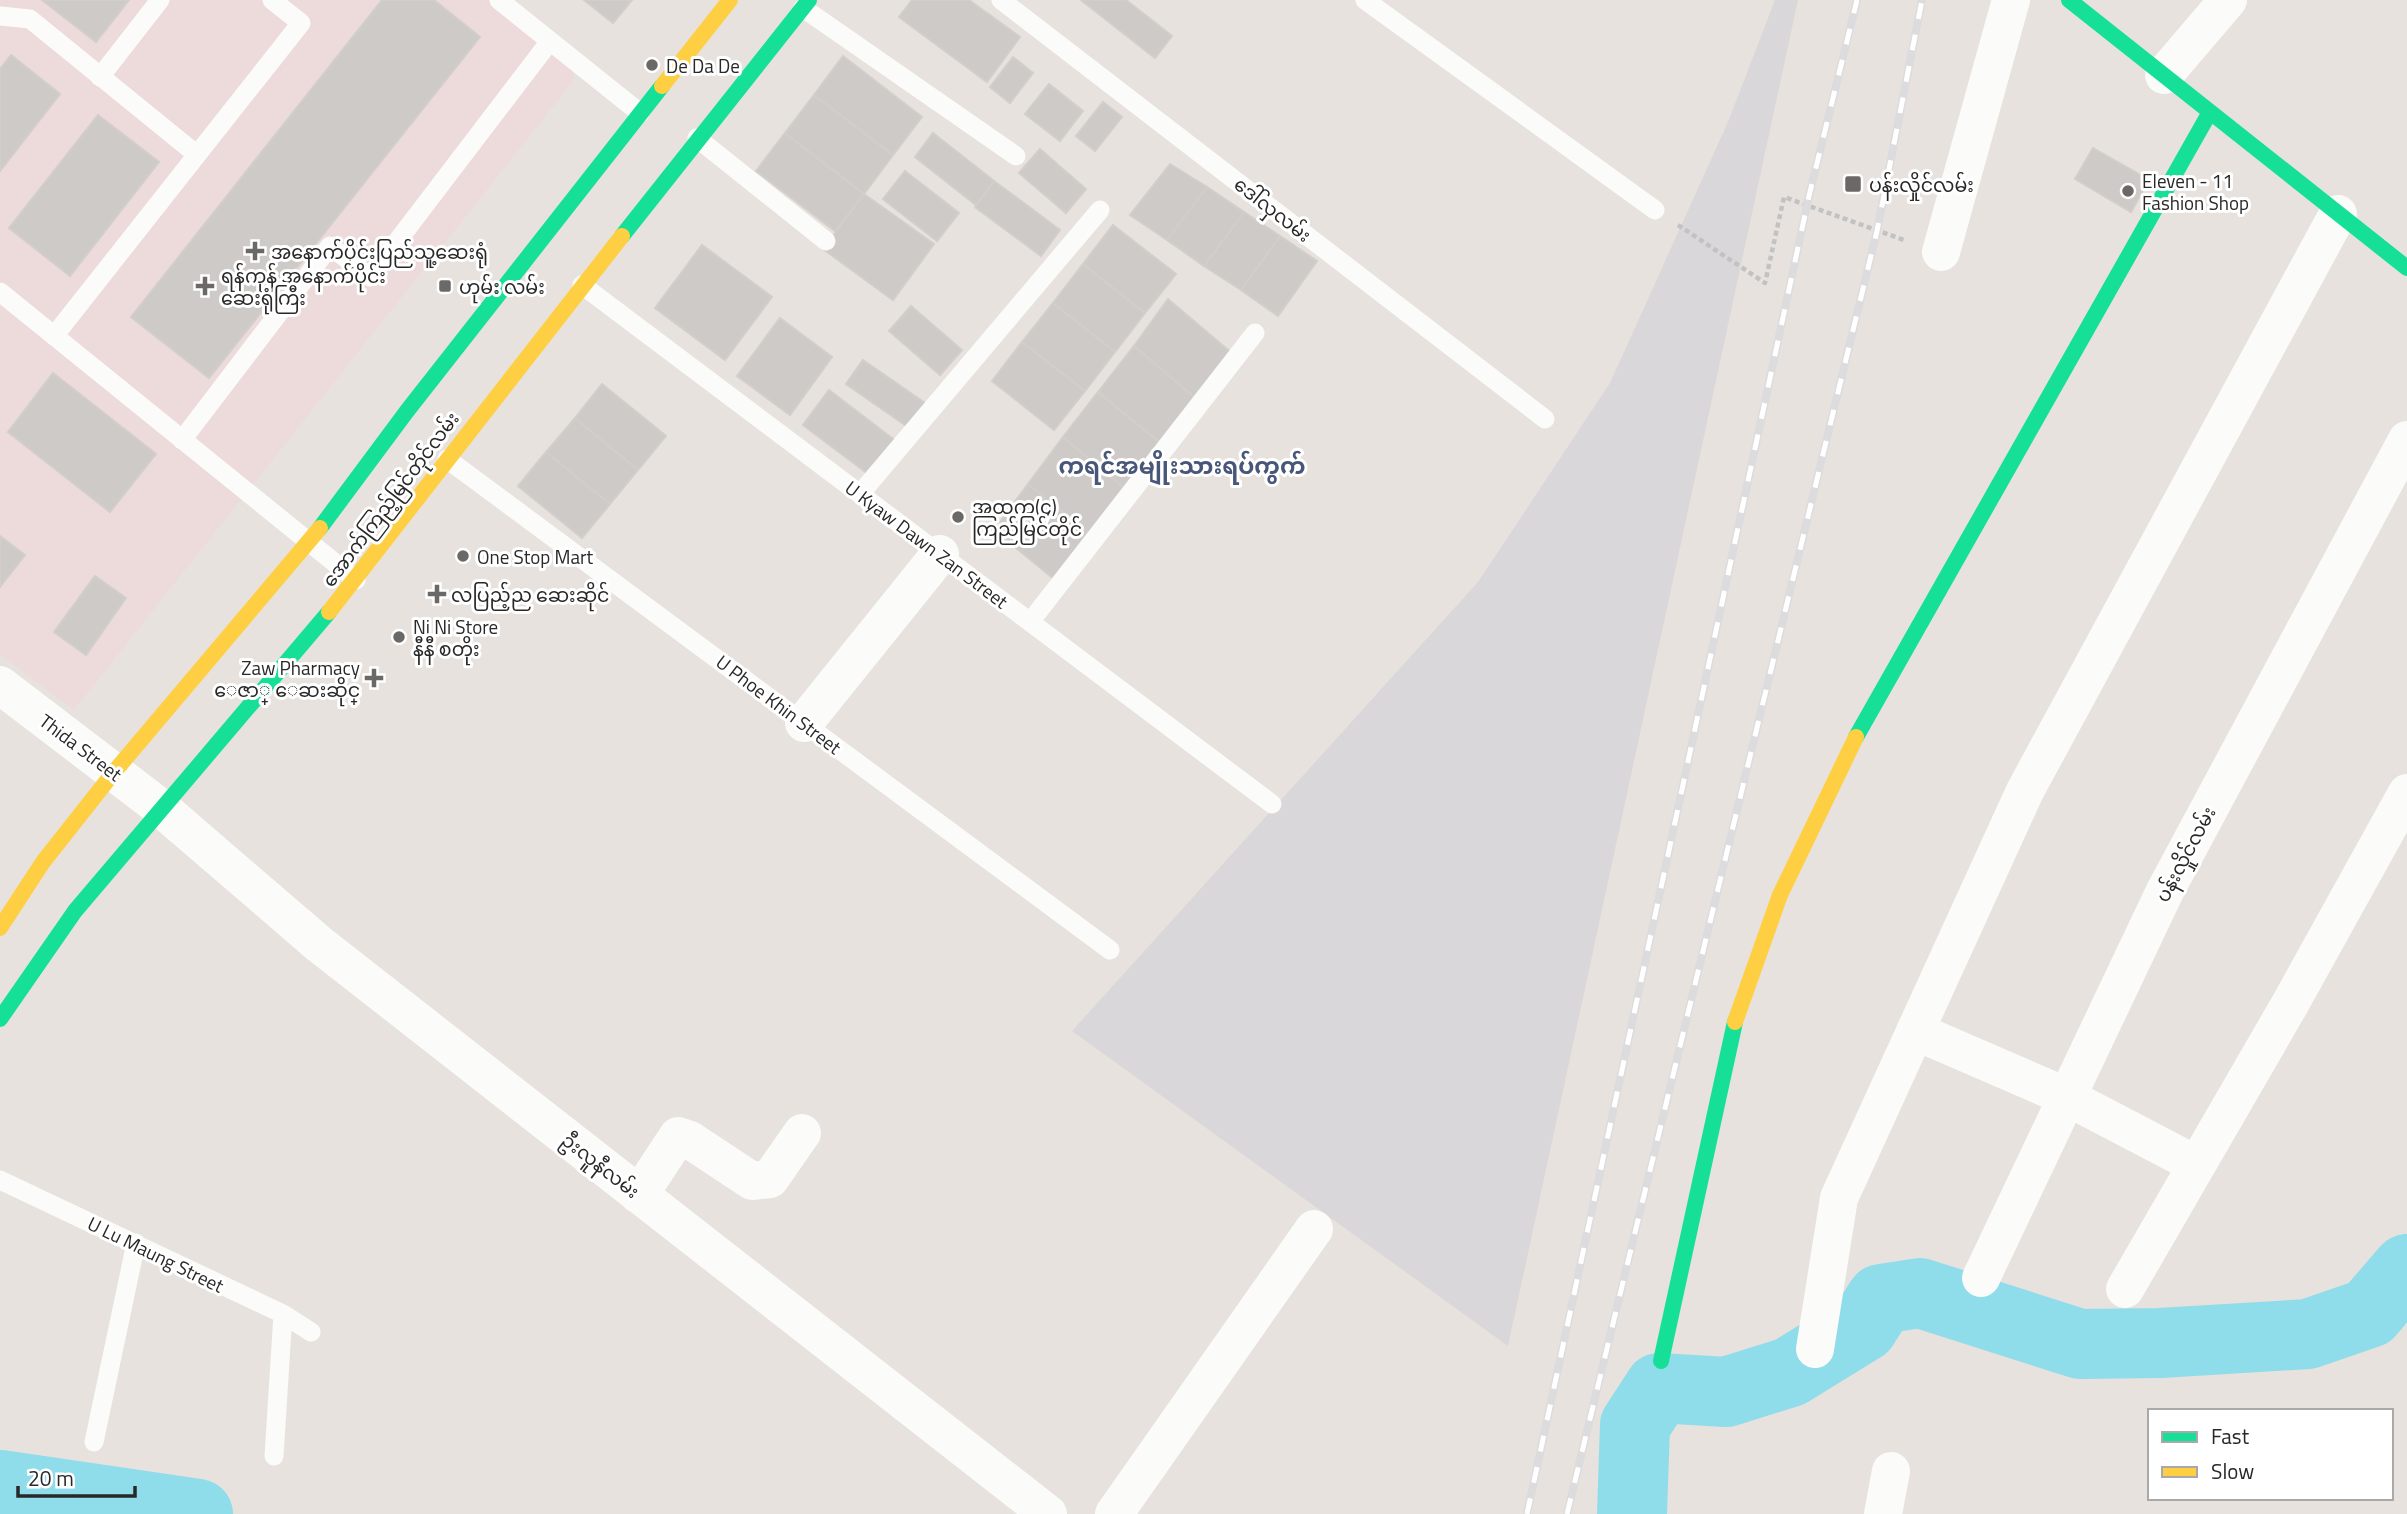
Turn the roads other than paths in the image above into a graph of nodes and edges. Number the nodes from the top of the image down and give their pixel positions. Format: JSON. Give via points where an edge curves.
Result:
{"nodes":[{"id":1,"x":160,"y":0,"type":"edge"},
{"id":2,"x":272,"y":0,"type":"edge"},
{"id":3,"x":499,"y":0,"type":"edge"},
{"id":4,"x":730,"y":0,"type":"edge"},
{"id":5,"x":1001,"y":0,"type":"edge"},
{"id":6,"x":1365,"y":0,"type":"edge"},
{"id":7,"x":2011,"y":0,"type":"edge"},
{"id":8,"x":2069,"y":0,"type":"edge"},
{"id":9,"x":2228,"y":0,"type":"edge"},
{"id":10,"x":806,"y":4,"type":"edge"},
{"id":11,"x":0,"y":16,"type":"edge"},
{"id":12,"x":550,"y":41,"type":"junction"},
{"id":13,"x":2164,"y":75,"type":"junction"},
{"id":14,"x":100,"y":77,"type":"junction"},
{"id":15,"x":2210,"y":112,"type":"junction"},
{"id":16,"x":640,"y":113,"type":"junction"},
{"id":17,"x":697,"y":138,"type":"junction"},
{"id":18,"x":196,"y":154,"type":"junction"},
{"id":19,"x":1016,"y":156,"type":"dead end"},
{"id":20,"x":1100,"y":210,"type":"dead end"},
{"id":21,"x":1655,"y":210,"type":"road end"},
{"id":22,"x":2338,"y":214,"type":"junction"},
{"id":23,"x":826,"y":241,"type":"dead end"},
{"id":24,"x":1941,"y":252,"type":"road end"},
{"id":25,"x":2407,"y":268,"type":"edge"},
{"id":26,"x":582,"y":285,"type":"junction"},
{"id":27,"x":0,"y":292,"type":"edge"},
{"id":28,"x":1255,"y":333,"type":"dead end"},
{"id":29,"x":54,"y":336,"type":"junction"},
{"id":30,"x":1545,"y":419,"type":"dead end"},
{"id":31,"x":182,"y":440,"type":"junction"},
{"id":32,"x":2407,"y":440,"type":"edge"},
{"id":33,"x":447,"y":459,"type":"junction"},
{"id":34,"x":860,"y":494,"type":"junction"},
{"id":35,"x":309,"y":542,"type":"junction"},
{"id":36,"x":940,"y":554,"type":"junction"},
{"id":37,"x":356,"y":580,"type":"junction"},
{"id":38,"x":1030,"y":622,"type":"junction"},
{"id":39,"x":0,"y":685,"type":"edge"},
{"id":40,"x":804,"y":723,"type":"junction"},
{"id":41,"x":114,"y":772,"type":"junction"},
{"id":42,"x":2407,"y":793,"type":"edge"},
{"id":43,"x":1272,"y":804,"type":"dead end"},
{"id":44,"x":162,"y":808,"type":"junction"},
{"id":45,"x":0,"y":928,"type":"edge"},
{"id":46,"x":1110,"y":950,"type":"dead end"},
{"id":47,"x":0,"y":1018,"type":"edge"},
{"id":48,"x":1915,"y":1031,"type":"junction"},
{"id":49,"x":2065,"y":1096,"type":"junction"},
{"id":50,"x":802,"y":1133,"type":"dead end"},
{"id":51,"x":2197,"y":1165,"type":"junction"},
{"id":52,"x":0,"y":1180,"type":"edge"},
{"id":53,"x":639,"y":1195,"type":"junction"},
{"id":54,"x":1314,"y":1229,"type":"dead end"},
{"id":55,"x":136,"y":1243,"type":"junction"},
{"id":56,"x":1981,"y":1278,"type":"dead end"},
{"id":57,"x":2125,"y":1289,"type":"dead end"},
{"id":58,"x":283,"y":1314,"type":"junction"},
{"id":59,"x":311,"y":1332,"type":"dead end"},
{"id":60,"x":1815,"y":1349,"type":"dead end"},
{"id":61,"x":1661,"y":1361,"type":"dead end"},
{"id":62,"x":94,"y":1442,"type":"dead end"},
{"id":63,"x":274,"y":1456,"type":"dead end"},
{"id":64,"x":1891,"y":1471,"type":"dead end"},
{"id":65,"x":1048,"y":1514,"type":"edge"},
{"id":66,"x":1114,"y":1514,"type":"edge"},
{"id":67,"x":1883,"y":1514,"type":"edge"}],
"edges":[{"from":1,"to":14,"type":"lane"},
{"from":2,"to":18,"type":"lane","via":[[301,23]]},
{"from":3,"to":12,"type":"lane"},
{"from":4,"to":16,"type":"main road","name":"အောက်ကြည့်မြင်တိုင်လမ်း"},
{"from":5,"to":30,"type":"lane","name":"ဒေါ်လှလမ်း"},
{"from":6,"to":21,"type":"lane"},
{"from":7,"to":24,"type":"street"},
{"from":8,"to":13,"type":"main road"},
{"from":9,"to":13,"type":"street"},
{"from":10,"to":17,"type":"main road","name":"အောက်ကြည့်မြင်တိုင်လမ်း"},
{"from":10,"to":19,"type":"lane"},
{"from":11,"to":14,"type":"lane","via":[[30,19]]},
{"from":12,"to":16,"type":"lane"},
{"from":12,"to":31,"type":"lane","via":[[370,277],[330,246]]},
{"from":13,"to":15,"type":"main road"},
{"from":14,"to":18,"type":"lane"},
{"from":15,"to":22,"type":"main road"},
{"from":15,"to":61,"type":"main road","via":[[1838,769],[1780,895],[1733,1029]]},
{"from":16,"to":35,"type":"main road","name":"အောက်ကြည့်မြင်တိုင်လမ်း","via":[[632,133]]},
{"from":17,"to":23,"type":"lane"},
{"from":17,"to":26,"type":"main road","name":"အောက်ကြည့်မြင်တိုင်လမ်း","via":[[671,162]]},
{"from":18,"to":29,"type":"lane"},
{"from":20,"to":34,"type":"lane"},
{"from":22,"to":25,"type":"main road"},
{"from":22,"to":48,"type":"street","via":[[2025,791]]},
{"from":26,"to":33,"type":"main road","name":"အောက်ကြည့်မြင်တိုင်လမ်း","via":[[521,354]]},
{"from":26,"to":34,"type":"lane","name":"U Kyaw Dawn Zan Street"},
{"from":27,"to":29,"type":"lane"},
{"from":28,"to":38,"type":"lane"},
{"from":29,"to":31,"type":"lane"},
{"from":31,"to":35,"type":"lane"},
{"from":32,"to":49,"type":"street","name":"ပန်းလှိုင်လမ်း","via":[[2165,891]]},
{"from":33,"to":37,"type":"main road","name":"အောက်ကြည့်မြင်တိုင်လမ်း"},
{"from":33,"to":40,"type":"lane","name":"U Phoe Khin Street"},
{"from":34,"to":36,"type":"lane","name":"U Kyaw Dawn Zan Street"},
{"from":35,"to":37,"type":"lane"},
{"from":35,"to":41,"type":"main road","name":"အောက်ကြည့်မြင်တိုင်လမ်း"},
{"from":36,"to":38,"type":"lane","name":"U Kyaw Dawn Zan Street"},
{"from":36,"to":40,"type":"street"},
{"from":37,"to":44,"type":"main road","name":"အောက်ကြည့်မြင်တိုင်လမ်း"},
{"from":38,"to":43,"type":"lane","name":"U Kyaw Dawn Zan Street"},
{"from":39,"to":41,"type":"street","name":"Thida Street"},
{"from":40,"to":46,"type":"lane","name":"U Phoe Khin Street"},
{"from":41,"to":44,"type":"street","name":"Thida Street"},
{"from":41,"to":45,"type":"main road","name":"အောက်ကြည့်မြင်တိုင်လမ်း","via":[[43,862]]},
{"from":42,"to":51,"type":"street"},
{"from":44,"to":47,"type":"main road","name":"အောက်ကြည့်မြင်တိုင်လမ်း","via":[[75,911]]},
{"from":44,"to":53,"type":"street","name":"ဦးလူနီလမ်း","via":[[319,944]]},
{"from":48,"to":49,"type":"street"},
{"from":48,"to":60,"type":"street","via":[[1839,1198]]},
{"from":49,"to":51,"type":"street"},
{"from":49,"to":56,"type":"street","name":"ပန်းလှိုင်လမ်း"},
{"from":50,"to":53,"type":"street","via":[[770,1179],[752,1181],[678,1136]]},
{"from":51,"to":57,"type":"street"},
{"from":52,"to":55,"type":"lane","name":"U Lu Maung Street"},
{"from":53,"to":65,"type":"street","name":"ဦးလူနီလမ်း"},
{"from":54,"to":66,"type":"street"},
{"from":55,"to":58,"type":"lane","name":"U Lu Maung Street"},
{"from":55,"to":62,"type":"lane"},
{"from":58,"to":59,"type":"lane","name":"U Lu Maung Street"},
{"from":58,"to":63,"type":"lane"},
{"from":64,"to":67,"type":"street"}]}
